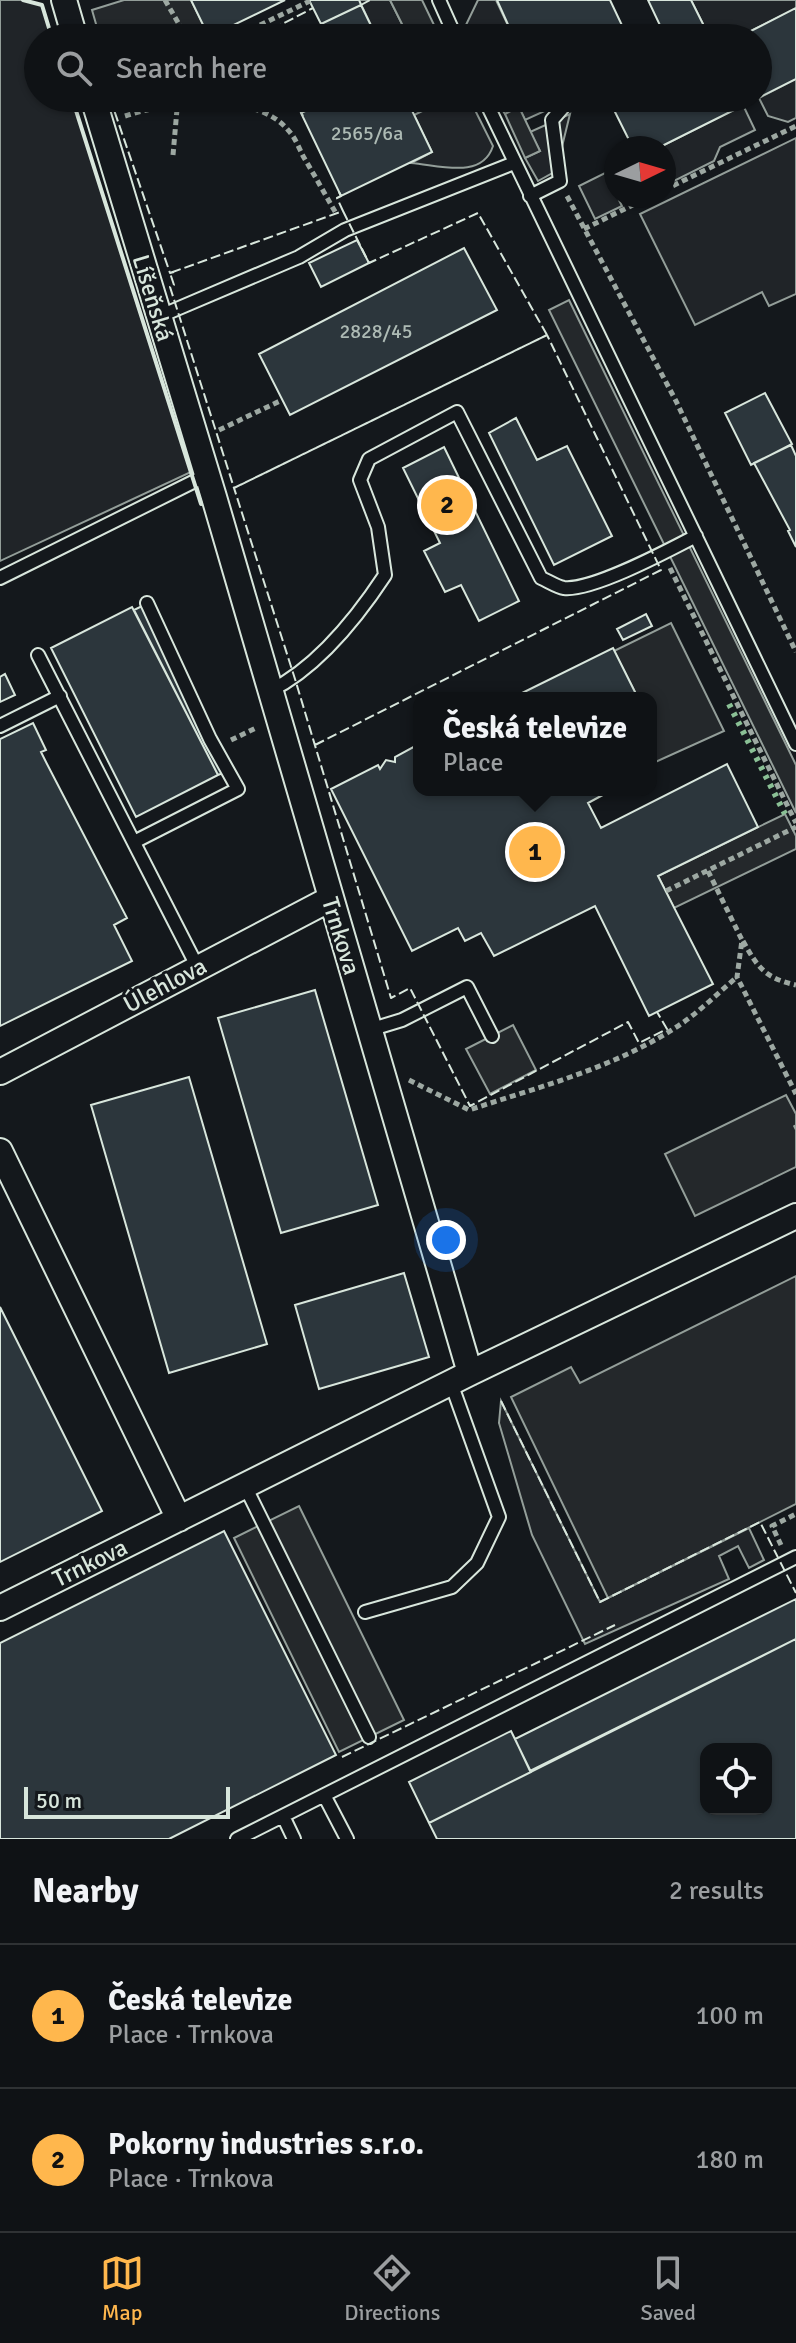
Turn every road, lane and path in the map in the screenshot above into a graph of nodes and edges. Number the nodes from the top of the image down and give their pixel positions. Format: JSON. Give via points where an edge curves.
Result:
{"nodes":[{"id":1,"x":64,"y":0,"type":"edge"},
{"id":2,"x":165,"y":0,"type":"edge"},
{"id":3,"x":439,"y":0,"type":"edge"},
{"id":4,"x":310,"y":1,"type":"edge"},
{"id":5,"x":71,"y":24,"type":"edge"},
{"id":6,"x":179,"y":24,"type":"edge"},
{"id":7,"x":262,"y":24,"type":"edge"},
{"id":8,"x":450,"y":24,"type":"edge"},
{"id":9,"x":97,"y":112,"type":"edge"},
{"id":10,"x":137,"y":112,"type":"edge"},
{"id":11,"x":177,"y":112,"type":"edge"},
{"id":12,"x":262,"y":112,"type":"edge"},
{"id":13,"x":490,"y":112,"type":"edge"},
{"id":14,"x":559,"y":112,"type":"edge"},
{"id":15,"x":120,"y":118,"type":"dead end"},
{"id":16,"x":796,"y":126,"type":"edge"},
{"id":17,"x":173,"y":155,"type":"dead end"},
{"id":18,"x":514,"y":163,"type":"junction"},
{"id":19,"x":560,"y":181,"type":"junction"},
{"id":20,"x":676,"y":184,"type":"edge"},
{"id":21,"x":530,"y":196,"type":"junction"},
{"id":22,"x":627,"y":208,"type":"edge"},
{"id":23,"x":584,"y":229,"type":"junction"},
{"id":24,"x":345,"y":230,"type":"junction"},
{"id":25,"x":158,"y":317,"type":"junction"},
{"id":26,"x":211,"y":486,"type":"junction"},
{"id":27,"x":696,"y":536,"type":"junction"},
{"id":28,"x":663,"y":553,"type":"junction"},
{"id":29,"x":0,"y":578,"type":"edge"},
{"id":30,"x":147,"y":603,"type":"dead end"},
{"id":31,"x":796,"y":652,"type":"edge"},
{"id":32,"x":38,"y":655,"type":"dead end"},
{"id":33,"x":270,"y":691,"type":"junction"},
{"id":34,"x":60,"y":696,"type":"junction"},
{"id":35,"x":0,"y":726,"type":"edge"},
{"id":36,"x":796,"y":744,"type":"edge"},
{"id":37,"x":796,"y":825,"type":"edge"},
{"id":38,"x":134,"y":842,"type":"junction"},
{"id":39,"x":708,"y":871,"type":"junction"},
{"id":40,"x":666,"y":891,"type":"dead end"},
{"id":41,"x":330,"y":899,"type":"junction"},
{"id":42,"x":742,"y":940,"type":"junction"},
{"id":43,"x":198,"y":968,"type":"junction"},
{"id":44,"x":737,"y":977,"type":"junction"},
{"id":45,"x":796,"y":985,"type":"edge"},
{"id":46,"x":369,"y":1030,"type":"junction"},
{"id":47,"x":492,"y":1036,"type":"dead end"},
{"id":48,"x":0,"y":1072,"type":"edge"},
{"id":49,"x":412,"y":1094,"type":"dead end"},
{"id":50,"x":796,"y":1094,"type":"edge"},
{"id":51,"x":0,"y":1151,"type":"edge"},
{"id":52,"x":796,"y":1216,"type":"edge"},
{"id":53,"x":461,"y":1378,"type":"junction"},
{"id":54,"x":245,"y":1486,"type":"junction"},
{"id":55,"x":179,"y":1519,"type":"junction"},
{"id":56,"x":796,"y":1557,"type":"edge"},
{"id":57,"x":0,"y":1608,"type":"edge"},
{"id":58,"x":365,"y":1612,"type":"dead end"},
{"id":59,"x":369,"y":1737,"type":"dead end"},
{"id":60,"x":324,"y":1795,"type":"junction"},
{"id":61,"x":283,"y":1816,"type":"junction"},
{"id":62,"x":237,"y":1839,"type":"edge"},
{"id":63,"x":294,"y":1839,"type":"edge"},
{"id":64,"x":347,"y":1839,"type":"edge"}],
"edges":[{"from":1,"to":5,"type":"street"},
{"from":2,"to":6,"type":"path"},
{"from":3,"to":8,"type":"lane"},
{"from":4,"to":7,"type":"path"},
{"from":9,"to":25,"type":"street","name":"Líšeňská"},
{"from":10,"to":15,"type":"path"},
{"from":11,"to":17,"type":"path"},
{"from":12,"to":24,"type":"path","via":[[288,129]]},
{"from":13,"to":18,"type":"lane"},
{"from":14,"to":19,"type":"lane","via":[[552,120]]},
{"from":16,"to":20,"type":"path"},
{"from":18,"to":21,"type":"lane"},
{"from":18,"to":24,"type":"lane"},
{"from":19,"to":21,"type":"lane"},
{"from":19,"to":23,"type":"path"},
{"from":21,"to":27,"type":"lane"},
{"from":22,"to":23,"type":"path"},
{"from":23,"to":31,"type":"path","via":[[676,401]]},
{"from":24,"to":25,"type":"lane","via":[[299,257]]},
{"from":25,"to":26,"type":"street","name":"Líšeňská"},
{"from":26,"to":29,"type":"lane"},
{"from":26,"to":33,"type":"street","name":"Trnkova"},
{"from":27,"to":28,"type":"lane"},
{"from":27,"to":36,"type":"lane"},
{"from":28,"to":33,"type":"lane","via":[[586,585],[563,588],[541,578],[457,412],[369,459],[360,480],[378,527],[385,575],[318,656],[295,679]]},
{"from":28,"to":37,"type":"path"},
{"from":30,"to":38,"type":"lane","via":[[238,789]]},
{"from":32,"to":34,"type":"lane"},
{"from":33,"to":41,"type":"street","name":"Trnkova"},
{"from":34,"to":35,"type":"lane"},
{"from":34,"to":38,"type":"lane"},
{"from":37,"to":39,"type":"path"},
{"from":38,"to":43,"type":"lane"},
{"from":39,"to":40,"type":"path"},
{"from":39,"to":42,"type":"path"},
{"from":41,"to":43,"type":"street","name":"Úlehlova"},
{"from":41,"to":46,"type":"street","name":"Trnkova"},
{"from":42,"to":44,"type":"path"},
{"from":42,"to":45,"type":"path","via":[[759,969]]},
{"from":43,"to":48,"type":"street","name":"Úlehlova"},
{"from":44,"to":49,"type":"path","via":[[677,1027],[575,1075],[469,1110],[408,1079]]},
{"from":44,"to":50,"type":"path"},
{"from":46,"to":47,"type":"lane","via":[[402,1020],[467,987]]},
{"from":46,"to":53,"type":"street","name":"Trnkova"},
{"from":51,"to":55,"type":"street"},
{"from":52,"to":53,"type":"street","name":"Trnkova"},
{"from":53,"to":54,"type":"street","name":"Trnkova"},
{"from":53,"to":58,"type":"lane","via":[[499,1517],[477,1563],[452,1587]]},
{"from":54,"to":55,"type":"street","name":"Trnkova"},
{"from":54,"to":59,"type":"lane"},
{"from":55,"to":57,"type":"street","name":"Trnkova"},
{"from":56,"to":60,"type":"lane"},
{"from":60,"to":61,"type":"lane"},
{"from":60,"to":64,"type":"lane"},
{"from":61,"to":62,"type":"lane"},
{"from":61,"to":63,"type":"lane"}]}
